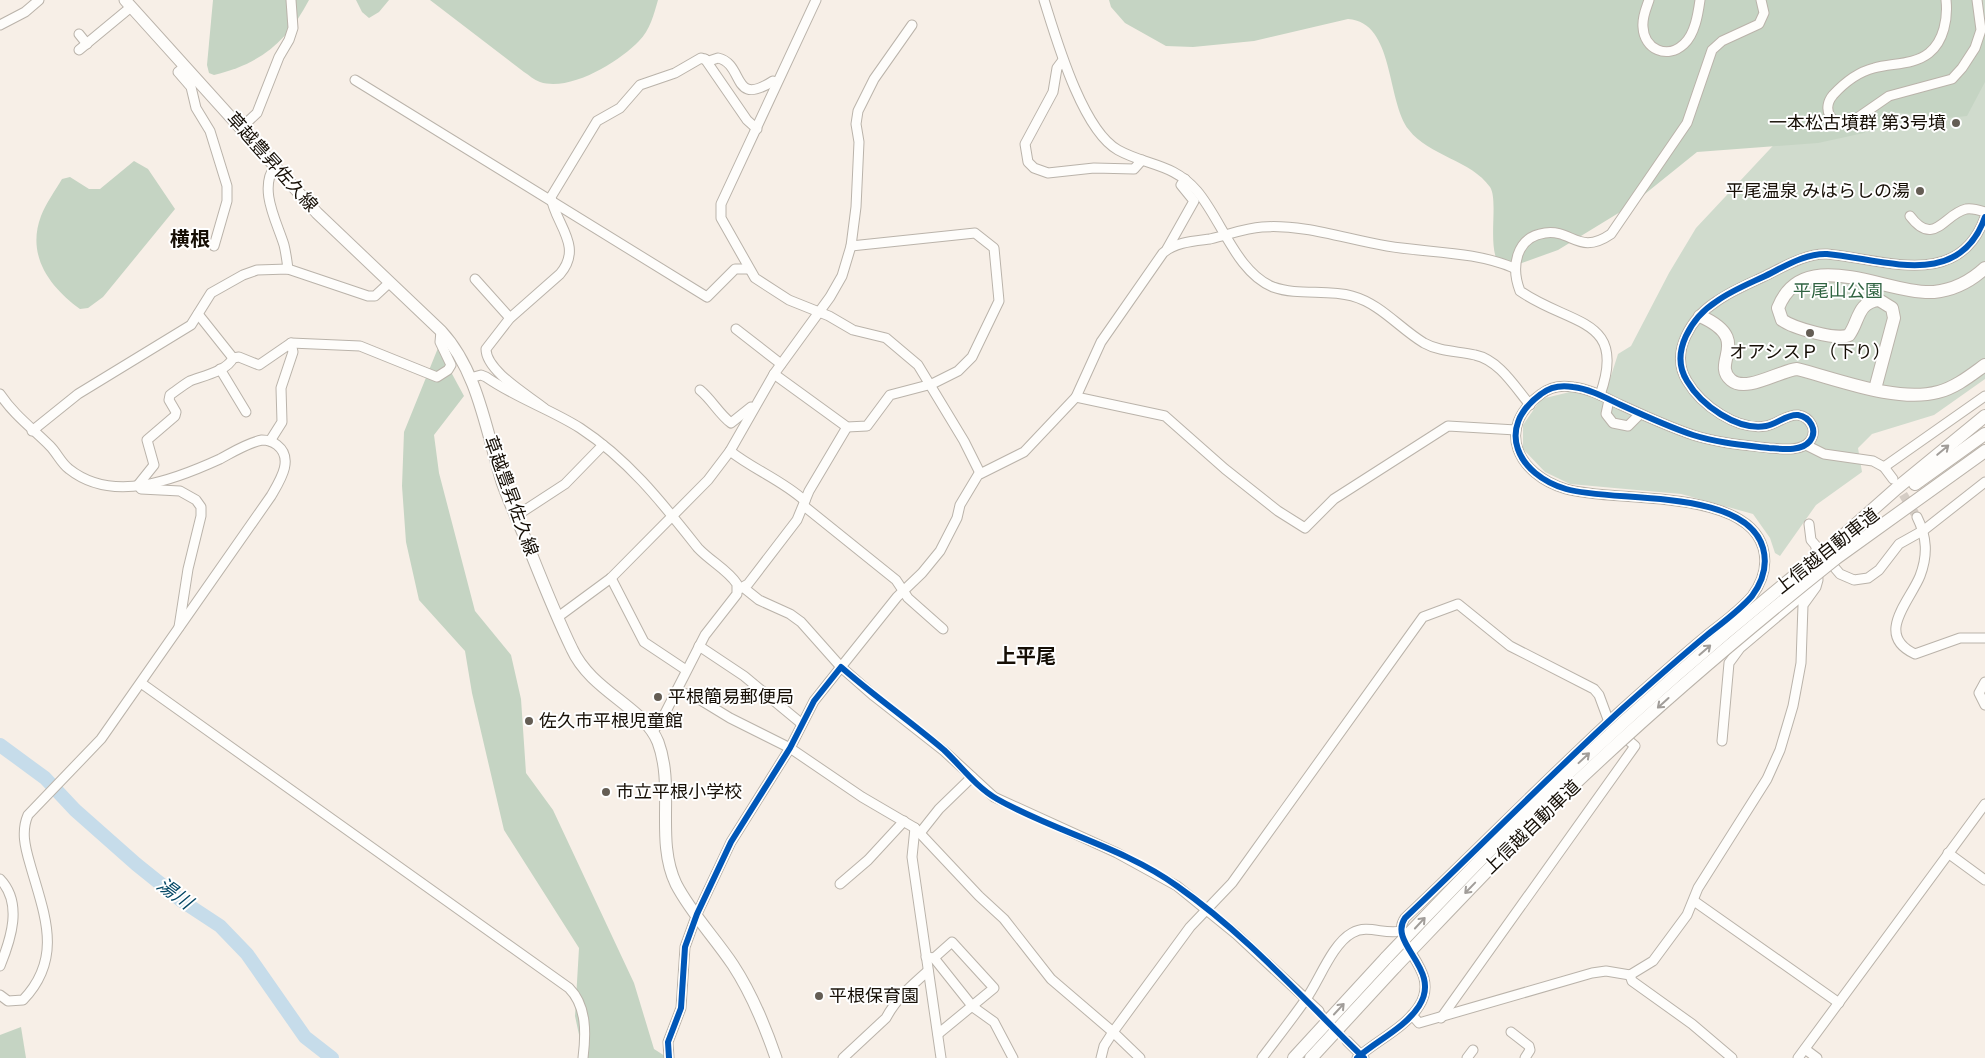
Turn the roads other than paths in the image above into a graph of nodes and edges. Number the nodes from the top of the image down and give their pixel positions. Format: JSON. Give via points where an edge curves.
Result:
{"nodes":[{"id":1,"x":39,"y":0,"type":"edge"},
{"id":2,"x":292,"y":0,"type":"edge"},
{"id":3,"x":816,"y":0,"type":"edge"},
{"id":4,"x":1044,"y":0,"type":"edge"},
{"id":5,"x":1649,"y":0,"type":"edge"},
{"id":6,"x":1700,"y":0,"type":"edge"},
{"id":7,"x":1762,"y":0,"type":"edge"},
{"id":8,"x":1946,"y":0,"type":"edge"},
{"id":9,"x":1978,"y":0,"type":"edge"},
{"id":10,"x":128,"y":4,"type":"edge"},
{"id":11,"x":0,"y":25,"type":"edge"},
{"id":12,"x":912,"y":25,"type":"dead end"},
{"id":13,"x":79,"y":34,"type":"dead end"},
{"id":14,"x":87,"y":44,"type":"junction"},
{"id":15,"x":79,"y":50,"type":"dead end"},
{"id":16,"x":705,"y":59,"type":"junction"},
{"id":17,"x":1063,"y":60,"type":"junction"},
{"id":18,"x":184,"y":67,"type":"junction"},
{"id":19,"x":355,"y":80,"type":"dead end"},
{"id":20,"x":777,"y":82,"type":"junction"},
{"id":21,"x":241,"y":128,"type":"junction"},
{"id":22,"x":757,"y":129,"type":"junction"},
{"id":23,"x":1142,"y":160,"type":"junction"},
{"id":24,"x":275,"y":166,"type":"junction"},
{"id":25,"x":1185,"y":179,"type":"junction"},
{"id":26,"x":552,"y":202,"type":"junction"},
{"id":27,"x":1985,"y":212,"type":"edge"},
{"id":28,"x":1910,"y":216,"type":"dead end"},
{"id":29,"x":1985,"y":217,"type":"edge"},
{"id":30,"x":1226,"y":236,"type":"junction"},
{"id":31,"x":214,"y":246,"type":"dead end"},
{"id":32,"x":851,"y":246,"type":"junction"},
{"id":33,"x":1166,"y":250,"type":"junction"},
{"id":34,"x":1514,"y":268,"type":"junction"},
{"id":35,"x":1985,"y":268,"type":"edge"},
{"id":36,"x":288,"y":269,"type":"junction"},
{"id":37,"x":748,"y":269,"type":"junction"},
{"id":38,"x":475,"y":279,"type":"dead end"},
{"id":39,"x":389,"y":283,"type":"junction"},
{"id":40,"x":819,"y":312,"type":"junction"},
{"id":41,"x":198,"y":314,"type":"junction"},
{"id":42,"x":1700,"y":316,"type":"junction"},
{"id":43,"x":510,"y":318,"type":"junction"},
{"id":44,"x":736,"y":329,"type":"dead end"},
{"id":45,"x":440,"y":331,"type":"junction"},
{"id":46,"x":291,"y":344,"type":"junction"},
{"id":47,"x":232,"y":358,"type":"junction"},
{"id":48,"x":781,"y":364,"type":"junction"},
{"id":49,"x":1985,"y":365,"type":"edge"},
{"id":50,"x":220,"y":369,"type":"junction"},
{"id":51,"x":774,"y":374,"type":"junction"},
{"id":52,"x":470,"y":378,"type":"junction"},
{"id":53,"x":929,"y":385,"type":"junction"},
{"id":54,"x":1875,"y":389,"type":"junction"},
{"id":55,"x":700,"y":390,"type":"dead end"},
{"id":56,"x":0,"y":394,"type":"edge"},
{"id":57,"x":1985,"y":396,"type":"edge"},
{"id":58,"x":1076,"y":397,"type":"junction"},
{"id":59,"x":1605,"y":398,"type":"junction"},
{"id":60,"x":1530,"y":404,"type":"junction"},
{"id":61,"x":755,"y":405,"type":"junction"},
{"id":62,"x":544,"y":408,"type":"junction"},
{"id":63,"x":246,"y":412,"type":"dead end"},
{"id":64,"x":1640,"y":414,"type":"junction"},
{"id":65,"x":1985,"y":416,"type":"edge"},
{"id":66,"x":847,"y":427,"type":"junction"},
{"id":67,"x":1516,"y":430,"type":"junction"},
{"id":68,"x":32,"y":431,"type":"junction"},
{"id":69,"x":1985,"y":434,"type":"edge"},
{"id":70,"x":270,"y":441,"type":"junction"},
{"id":71,"x":603,"y":445,"type":"junction"},
{"id":72,"x":1806,"y":445,"type":"junction"},
{"id":73,"x":1985,"y":450,"type":"edge"},
{"id":74,"x":730,"y":451,"type":"junction"},
{"id":75,"x":1985,"y":459,"type":"edge"},
{"id":76,"x":1884,"y":467,"type":"junction"},
{"id":77,"x":980,"y":473,"type":"junction"},
{"id":78,"x":1893,"y":479,"type":"tunnel mouth"},
{"id":79,"x":1985,"y":482,"type":"edge"},
{"id":80,"x":138,"y":485,"type":"junction"},
{"id":81,"x":804,"y":503,"type":"junction"},
{"id":82,"x":1894,"y":515,"type":"junction"},
{"id":83,"x":516,"y":516,"type":"junction"},
{"id":84,"x":674,"y":516,"type":"junction"},
{"id":85,"x":1918,"y":517,"type":"tunnel mouth"},
{"id":86,"x":1808,"y":524,"type":"dead end"},
{"id":87,"x":1924,"y":530,"type":"junction"},
{"id":88,"x":1826,"y":552,"type":"junction"},
{"id":89,"x":610,"y":578,"type":"junction"},
{"id":90,"x":1817,"y":583,"type":"junction"},
{"id":91,"x":741,"y":589,"type":"junction"},
{"id":92,"x":903,"y":591,"type":"junction"},
{"id":93,"x":558,"y":617,"type":"junction"},
{"id":94,"x":178,"y":629,"type":"junction"},
{"id":95,"x":943,"y":629,"type":"dead end"},
{"id":96,"x":1985,"y":638,"type":"edge"},
{"id":97,"x":699,"y":646,"type":"junction"},
{"id":98,"x":841,"y":667,"type":"junction"},
{"id":99,"x":686,"y":670,"type":"junction"},
{"id":100,"x":1985,"y":682,"type":"edge"},
{"id":101,"x":141,"y":683,"type":"junction"},
{"id":102,"x":676,"y":691,"type":"junction"},
{"id":103,"x":1985,"y":705,"type":"edge"},
{"id":104,"x":1609,"y":722,"type":"junction"},
{"id":105,"x":802,"y":724,"type":"junction"},
{"id":106,"x":652,"y":732,"type":"junction"},
{"id":107,"x":1722,"y":741,"type":"dead end"},
{"id":108,"x":790,"y":748,"type":"junction"},
{"id":109,"x":972,"y":778,"type":"junction"},
{"id":110,"x":1985,"y":804,"type":"edge"},
{"id":111,"x":904,"y":821,"type":"junction"},
{"id":112,"x":917,"y":831,"type":"junction"},
{"id":113,"x":1948,"y":853,"type":"junction"},
{"id":114,"x":0,"y":879,"type":"edge"},
{"id":115,"x":1985,"y":880,"type":"edge"},
{"id":116,"x":840,"y":884,"type":"dead end"},
{"id":117,"x":1694,"y":901,"type":"junction"},
{"id":118,"x":1205,"y":908,"type":"junction"},
{"id":119,"x":697,"y":914,"type":"junction"},
{"id":120,"x":1401,"y":931,"type":"junction"},
{"id":121,"x":930,"y":958,"type":"junction"},
{"id":122,"x":1391,"y":963,"type":"junction"},
{"id":123,"x":0,"y":966,"type":"edge"},
{"id":124,"x":928,"y":971,"type":"junction"},
{"id":125,"x":1630,"y":975,"type":"junction"},
{"id":126,"x":0,"y":995,"type":"edge"},
{"id":127,"x":1306,"y":999,"type":"junction"},
{"id":128,"x":1839,"y":1003,"type":"junction"},
{"id":129,"x":973,"y":1007,"type":"junction"},
{"id":130,"x":1319,"y":1011,"type":"tunnel mouth"},
{"id":131,"x":1412,"y":1015,"type":"junction"},
{"id":132,"x":1441,"y":1018,"type":"junction"},
{"id":133,"x":1113,"y":1032,"type":"junction"},
{"id":134,"x":1511,"y":1032,"type":"dead end"},
{"id":135,"x":938,"y":1034,"type":"junction"},
{"id":136,"x":1346,"y":1041,"type":"tunnel mouth"},
{"id":137,"x":1805,"y":1049,"type":"junction"},
{"id":138,"x":1361,"y":1057,"type":"edge"},
{"id":139,"x":583,"y":1058,"type":"edge"},
{"id":140,"x":669,"y":1058,"type":"edge"},
{"id":141,"x":776,"y":1058,"type":"edge"},
{"id":142,"x":843,"y":1058,"type":"edge"},
{"id":143,"x":941,"y":1058,"type":"edge"},
{"id":144,"x":1013,"y":1058,"type":"edge"},
{"id":145,"x":1101,"y":1058,"type":"edge"},
{"id":146,"x":1140,"y":1058,"type":"edge"},
{"id":147,"x":1262,"y":1058,"type":"edge"},
{"id":148,"x":1294,"y":1058,"type":"edge"},
{"id":149,"x":1311,"y":1058,"type":"edge"},
{"id":150,"x":1525,"y":1058,"type":"edge"},
{"id":151,"x":1732,"y":1058,"type":"edge"},
{"id":152,"x":1798,"y":1058,"type":"edge"},
{"id":153,"x":1817,"y":1058,"type":"edge"}],
"edges":[{"from":1,"to":11,"type":"street"},
{"from":2,"to":21,"type":"street","via":[[293,28],[289,40],[257,113]]},
{"from":3,"to":20,"type":"street"},
{"from":4,"to":17,"type":"street"},
{"from":5,"to":6,"type":"street","via":[[1643,28],[1647,43],[1658,51],[1671,52],[1684,44],[1692,32]]},
{"from":7,"to":34,"type":"street","via":[[1764,13],[1759,24],[1722,41],[1712,50],[1687,123],[1611,234],[1590,243],[1544,233],[1531,238],[1519,250]]},
{"from":8,"to":9,"type":"street","via":[[1944,28],[1938,44],[1914,60],[1874,68],[1848,81],[1829,100],[1828,108],[1833,120],[1841,124],[1850,123],[1899,92],[1952,79],[1975,48],[1981,30]]},
{"from":10,"to":14,"type":"street"},
{"from":10,"to":18,"type":"main road","name":"草越豊昇佐久線"},
{"from":12,"to":32,"type":"street","via":[[874,79],[858,111],[856,207]]},
{"from":13,"to":14,"type":"street"},
{"from":14,"to":15,"type":"street"},
{"from":16,"to":20,"type":"street","via":[[725,61],[747,89],[757,90]]},
{"from":16,"to":22,"type":"street"},
{"from":16,"to":26,"type":"street","via":[[696,59],[675,73],[640,85],[618,109],[597,121],[552,193]]},
{"from":17,"to":23,"type":"street","via":[[1090,118],[1106,140],[1115,149]]},
{"from":17,"to":23,"type":"street","via":[[1057,68],[1054,92],[1025,144],[1028,162],[1048,173],[1094,168],[1134,169]]},
{"from":18,"to":21,"type":"main road","name":"草越豊昇佐久線"},
{"from":18,"to":31,"type":"street","via":[[178,72],[191,87],[196,108],[210,131],[227,186],[227,201]]},
{"from":19,"to":26,"type":"street"},
{"from":20,"to":22,"type":"street"},
{"from":21,"to":24,"type":"main road","name":"草越豊昇佐久線"},
{"from":22,"to":37,"type":"street","via":[[720,210],[721,218]]},
{"from":23,"to":25,"type":"street","via":[[1169,168]]},
{"from":24,"to":36,"type":"street","via":[[270,175],[270,199]]},
{"from":24,"to":39,"type":"main road","name":"草越豊昇佐久線"},
{"from":25,"to":30,"type":"street","via":[[1199,194]]},
{"from":25,"to":33,"type":"street","via":[[1181,185],[1194,201]]},
{"from":26,"to":37,"type":"street","via":[[707,297],[735,269]]},
{"from":26,"to":43,"type":"street","via":[[567,238],[568,261],[560,274]]},
{"from":27,"to":28,"type":"street","via":[[1963,209],[1939,228],[1930,229]]},
{"from":29,"to":42,"type":"street","via":[[1970,244],[1946,262],[1914,266],[1816,254],[1729,293]]},
{"from":30,"to":33,"type":"street","via":[[1184,243]]},
{"from":30,"to":34,"type":"street","via":[[1262,227],[1302,229],[1386,246],[1477,256]]},
{"from":30,"to":60,"type":"street","via":[[1248,268],[1266,284],[1282,289],[1339,293],[1367,301],[1429,346],[1475,354],[1490,361]]},
{"from":32,"to":40,"type":"street","via":[[842,276]]},
{"from":32,"to":53,"type":"street","via":[[975,233],[994,248],[999,301],[985,333],[966,365]]},
{"from":33,"to":58,"type":"street","via":[[1101,342]]},
{"from":34,"to":59,"type":"street","via":[[1520,291],[1592,329],[1606,343],[1609,363]]},
{"from":35,"to":54,"type":"highway","via":[[1963,284],[1936,292],[1907,290],[1830,274],[1808,277],[1790,289],[1778,308],[1782,320],[1839,338],[1849,335],[1858,313],[1868,303],[1879,300],[1892,308],[1894,318]]},
{"from":36,"to":39,"type":"street","via":[[368,296],[375,296]]},
{"from":36,"to":41,"type":"street","via":[[257,270],[244,275],[211,293]]},
{"from":37,"to":40,"type":"street","via":[[755,278],[789,300]]},
{"from":38,"to":43,"type":"street"},
{"from":39,"to":45,"type":"main road","name":"草越豊昇佐久線"},
{"from":40,"to":48,"type":"street"},
{"from":40,"to":53,"type":"street","via":[[853,330],[886,338],[918,365]]},
{"from":41,"to":47,"type":"street"},
{"from":41,"to":68,"type":"street","via":[[190,325],[78,394]]},
{"from":42,"to":54,"type":"highway","via":[[1727,334],[1726,372],[1734,382],[1749,384],[1797,369]]},
{"from":42,"to":72,"type":"street","via":[[1687,334],[1681,350],[1683,373],[1692,388],[1719,412],[1742,424],[1763,426],[1791,416],[1805,417],[1812,424],[1813,432]]},
{"from":43,"to":62,"type":"street","via":[[489,342],[487,358],[493,368]]},
{"from":44,"to":48,"type":"street"},
{"from":45,"to":46,"type":"street","via":[[440,342],[451,365],[437,377],[360,346]]},
{"from":45,"to":52,"type":"main road","name":"草越豊昇佐久線","via":[[456,349]]},
{"from":46,"to":47,"type":"street","via":[[258,365],[239,357]]},
{"from":46,"to":70,"type":"street","via":[[293,352],[281,388],[282,422]]},
{"from":47,"to":50,"type":"street"},
{"from":48,"to":51,"type":"street"},
{"from":49,"to":54,"type":"highway","via":[[1958,384],[1938,392],[1911,394]]},
{"from":50,"to":63,"type":"street"},
{"from":50,"to":80,"type":"street","via":[[189,382],[170,395],[175,416],[147,440],[154,465]]},
{"from":51,"to":61,"type":"street"},
{"from":51,"to":66,"type":"street"},
{"from":52,"to":62,"type":"street","via":[[484,376]]},
{"from":52,"to":83,"type":"main road","name":"草越豊昇佐久線"},
{"from":53,"to":66,"type":"street","via":[[890,395],[867,426]]},
{"from":53,"to":77,"type":"street"},
{"from":55,"to":61,"type":"street","via":[[731,423]]},
{"from":56,"to":68,"type":"street"},
{"from":57,"to":76,"type":"street"},
{"from":58,"to":67,"type":"street","via":[[1165,416],[1225,469],[1305,528],[1334,499],[1448,426]]},
{"from":58,"to":77,"type":"street","via":[[1024,452]]},
{"from":59,"to":60,"type":"street","via":[[1576,387],[1559,386],[1543,392]]},
{"from":59,"to":64,"type":"street"},
{"from":59,"to":64,"type":"street","via":[[1606,414],[1616,424],[1628,426]]},
{"from":60,"to":67,"type":"street"},
{"from":61,"to":74,"type":"street"},
{"from":62,"to":71,"type":"street"},
{"from":64,"to":72,"type":"street","via":[[1694,436],[1716,441],[1780,449]]},
{"from":88,"to":65,"type":"highway","one_way":true},
{"from":66,"to":81,"type":"street"},
{"from":67,"to":104,"type":"street","via":[[1516,445],[1521,458],[1530,470],[1551,484],[1580,492],[1662,498],[1712,509],[1745,524],[1762,543],[1764,573],[1752,595]]},
{"from":68,"to":80,"type":"street","via":[[48,444],[66,468],[83,479],[107,488]]},
{"from":69,"to":88,"type":"highway","name":"上信越自動車道"},
{"from":70,"to":80,"type":"street","via":[[257,441],[179,476]]},
{"from":70,"to":94,"type":"street","via":[[284,453],[281,478]]},
{"from":71,"to":83,"type":"street","via":[[565,484]]},
{"from":71,"to":84,"type":"street","via":[[645,483]]},
{"from":72,"to":76,"type":"street","via":[[1824,454],[1873,461]]},
{"from":73,"to":82,"type":"highway","name":"上信越自動車道"},
{"from":74,"to":81,"type":"street","via":[[781,481]]},
{"from":74,"to":84,"type":"street"},
{"from":75,"to":82,"type":"highway"},
{"from":76,"to":78,"type":"street"},
{"from":77,"to":92,"type":"street","via":[[960,505],[940,551]]},
{"from":79,"to":87,"type":"street"},
{"from":80,"to":94,"type":"street","via":[[141,489],[180,491],[196,500],[201,507]]},
{"from":81,"to":91,"type":"street","via":[[780,545]]},
{"from":81,"to":92,"type":"street","via":[[896,580]]},
{"from":82,"to":88,"type":"highway","name":"上信越自動車道"},
{"from":83,"to":93,"type":"main road","name":"草越豊昇佐久線"},
{"from":84,"to":89,"type":"street"},
{"from":84,"to":91,"type":"street","via":[[699,549]]},
{"from":85,"to":87,"type":"street"},
{"from":86,"to":88,"type":"street","via":[[1811,540]]},
{"from":87,"to":88,"type":"street","via":[[1899,544],[1879,570],[1863,579],[1844,577]]},
{"from":87,"to":96,"type":"street","via":[[1926,548],[1920,576],[1898,615],[1896,630],[1900,643],[1915,654],[1960,638]]},
{"from":88,"to":90,"type":"street"},
{"from":88,"to":122,"type":"highway","name":"上信越自動車道","bridge":true,"via":[[1721,637],[1596,747],[1488,851]]},
{"from":89,"to":93,"type":"street"},
{"from":89,"to":99,"type":"street","via":[[644,642]]},
{"from":90,"to":107,"type":"street","via":[[1740,648],[1729,663]]},
{"from":90,"to":117,"type":"street","via":[[1803,605],[1799,680],[1780,750],[1767,779],[1698,888]]},
{"from":91,"to":97,"type":"street"},
{"from":91,"to":98,"type":"street","via":[[801,622]]},
{"from":92,"to":95,"type":"street"},
{"from":92,"to":98,"type":"street"},
{"from":93,"to":106,"type":"main road","name":"草越豊昇佐久線","via":[[585,672]]},
{"from":94,"to":101,"type":"street"},
{"from":97,"to":99,"type":"street"},
{"from":97,"to":105,"type":"street","via":[[744,676]]},
{"from":98,"to":105,"type":"street","via":[[814,701]]},
{"from":98,"to":109,"type":"street"},
{"from":99,"to":102,"type":"street"},
{"from":100,"to":103,"type":"street","via":[[1979,693]]},
{"from":101,"to":126,"type":"street","via":[[101,739],[26,820],[25,843],[46,925],[48,954],[41,974],[23,1000],[8,1000]]},
{"from":101,"to":139,"type":"street","via":[[569,988],[577,998],[585,1029]]},
{"from":102,"to":106,"type":"street"},
{"from":102,"to":108,"type":"street","via":[[694,696]]},
{"from":104,"to":118,"type":"street","via":[[1594,689],[1510,646],[1458,604],[1423,617],[1232,883]]},
{"from":104,"to":120,"type":"street","via":[[1408,915]]},
{"from":104,"to":132,"type":"street","via":[[1635,746]]},
{"from":105,"to":108,"type":"street"},
{"from":106,"to":119,"type":"main road","name":"草越豊昇佐久線","via":[[662,761],[671,869],[685,899]]},
{"from":108,"to":111,"type":"street"},
{"from":108,"to":119,"type":"street","via":[[731,842]]},
{"from":109,"to":112,"type":"street"},
{"from":109,"to":118,"type":"street","via":[[1006,804],[1147,868]]},
{"from":110,"to":113,"type":"street"},
{"from":111,"to":112,"type":"street"},
{"from":111,"to":116,"type":"street","via":[[868,860]]},
{"from":112,"to":121,"type":"street","via":[[912,857]]},
{"from":112,"to":133,"type":"street","via":[[1004,919],[1051,979]]},
{"from":113,"to":115,"type":"street"},
{"from":113,"to":128,"type":"street"},
{"from":114,"to":123,"type":"street","via":[[11,898],[13,912],[10,940]]},
{"from":117,"to":125,"type":"street","via":[[1660,953],[1647,966]]},
{"from":117,"to":128,"type":"street"},
{"from":118,"to":127,"type":"street"},
{"from":118,"to":133,"type":"street"},
{"from":119,"to":140,"type":"street","via":[[685,947],[681,1008],[668,1042]]},
{"from":119,"to":141,"type":"main road","name":"草越豊昇佐久線","via":[[751,997]]},
{"from":120,"to":127,"type":"street","via":[[1386,933],[1362,929],[1352,933],[1330,959]]},
{"from":120,"to":131,"type":"street","via":[[1425,978],[1424,996]]},
{"from":121,"to":124,"type":"street"},
{"from":121,"to":129,"type":"street"},
{"from":121,"to":129,"type":"street","via":[[952,942],[994,988]]},
{"from":148,"to":122,"type":"highway","name":"上信越自動車道","one_way":true},
{"from":122,"to":149,"type":"highway","name":"上信越自動車道"},
{"from":124,"to":135,"type":"street"},
{"from":124,"to":142,"type":"street","via":[[897,999],[886,1018]]},
{"from":125,"to":132,"type":"street","via":[[1606,971],[1592,973]]},
{"from":125,"to":151,"type":"street","via":[[1632,982],[1692,1024]]},
{"from":127,"to":130,"type":"street"},
{"from":127,"to":147,"type":"street"},
{"from":128,"to":137,"type":"street"},
{"from":129,"to":135,"type":"street"},
{"from":129,"to":144,"type":"street","via":[[994,1022]]},
{"from":131,"to":132,"type":"street","via":[[1419,1023]]},
{"from":131,"to":138,"type":"street"},
{"from":133,"to":145,"type":"street"},
{"from":133,"to":146,"type":"street"},
{"from":134,"to":150,"type":"street","via":[[1529,1046]]},
{"from":135,"to":143,"type":"street"},
{"from":136,"to":138,"type":"street"},
{"from":137,"to":152,"type":"street"},
{"from":137,"to":153,"type":"street"}]}
